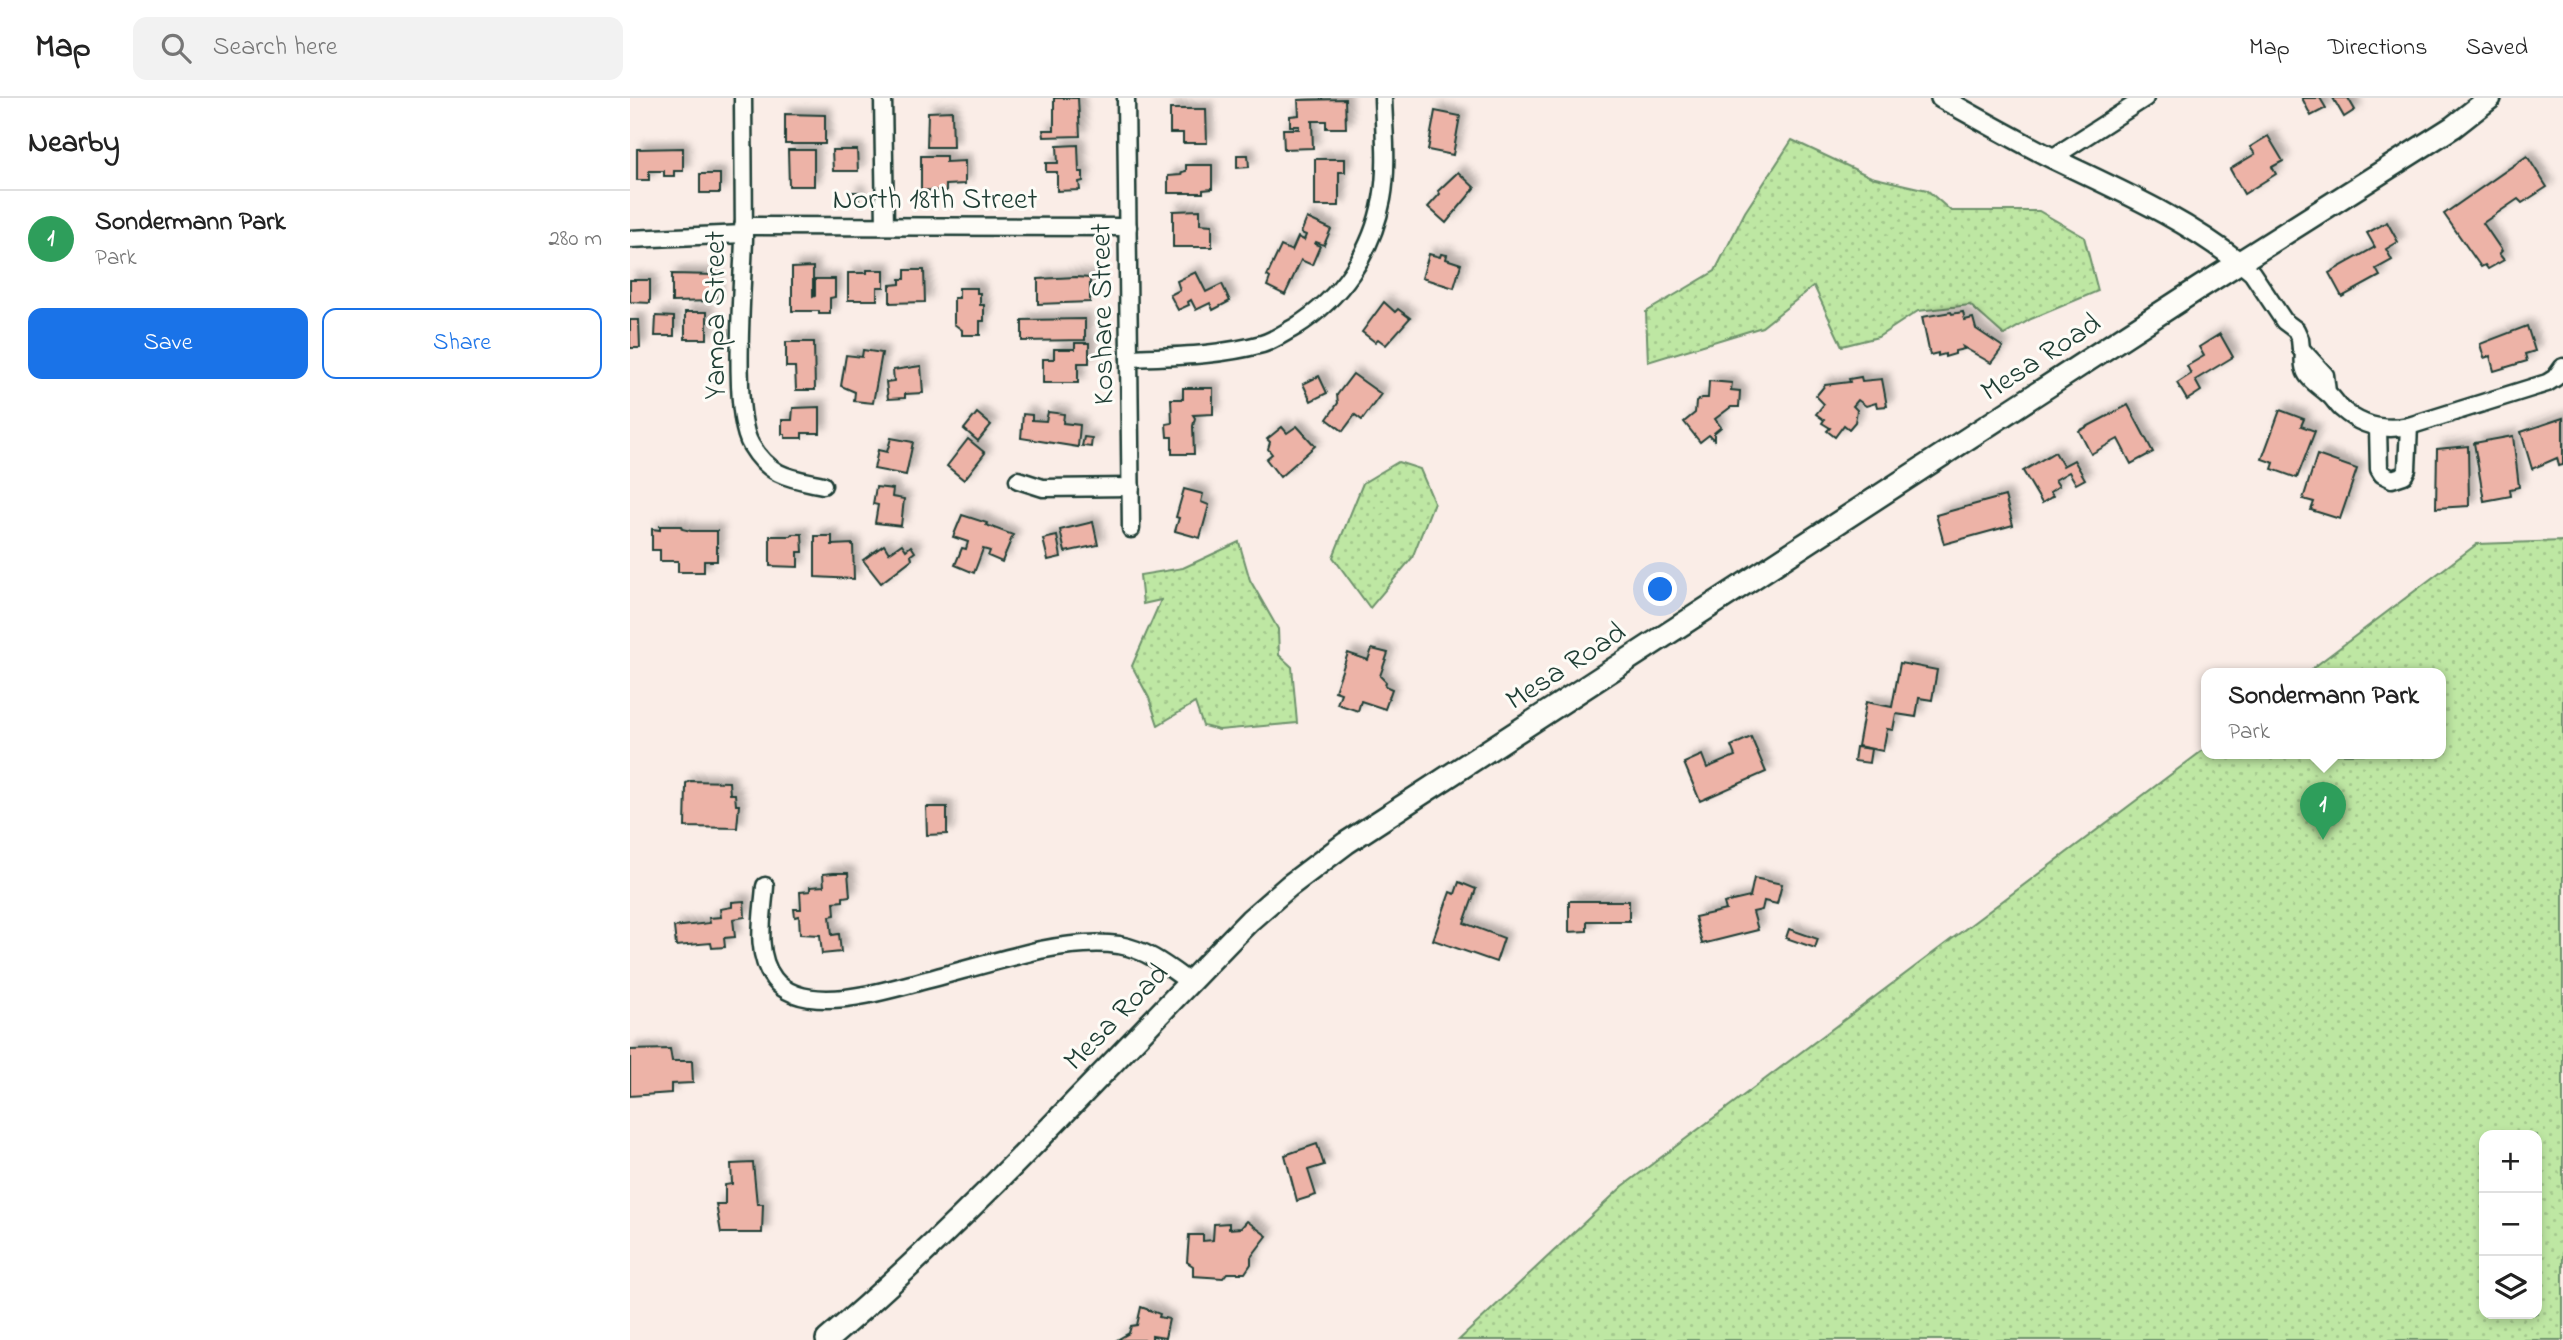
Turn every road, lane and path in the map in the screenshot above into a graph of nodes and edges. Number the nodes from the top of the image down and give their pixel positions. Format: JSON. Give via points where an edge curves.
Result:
{"nodes":[{"id":1,"x":743,"y":98,"type":"edge"},
{"id":2,"x":883,"y":98,"type":"edge"},
{"id":3,"x":1126,"y":98,"type":"edge"},
{"id":4,"x":1383,"y":98,"type":"edge"},
{"id":5,"x":1941,"y":98,"type":"edge"},
{"id":6,"x":2145,"y":98,"type":"edge"},
{"id":7,"x":2490,"y":98,"type":"edge"},
{"id":8,"x":2052,"y":158,"type":"junction"},
{"id":9,"x":885,"y":226,"type":"junction"},
{"id":10,"x":1128,"y":226,"type":"junction"},
{"id":11,"x":743,"y":230,"type":"junction"},
{"id":12,"x":630,"y":239,"type":"edge"},
{"id":13,"x":2239,"y":263,"type":"junction"},
{"id":14,"x":1129,"y":358,"type":"junction"},
{"id":15,"x":2563,"y":367,"type":"edge"},
{"id":16,"x":2409,"y":426,"type":"junction"},
{"id":17,"x":2378,"y":428,"type":"junction"},
{"id":18,"x":1018,"y":480,"type":"dead end"},
{"id":19,"x":823,"y":485,"type":"dead end"},
{"id":20,"x":1130,"y":488,"type":"junction"},
{"id":21,"x":1131,"y":529,"type":"dead end"},
{"id":22,"x":765,"y":886,"type":"dead end"},
{"id":23,"x":1189,"y":982,"type":"junction"},
{"id":24,"x":827,"y":1340,"type":"edge"}],
"edges":[{"from":1,"to":11,"type":"street","name":"Yampa Street"},
{"from":2,"to":9,"type":"street"},
{"from":3,"to":10,"type":"street","name":"Koshare Street"},
{"from":4,"to":14,"type":"street","via":[[1384,172],[1378,218],[1359,262],[1329,301],[1308,319],[1265,343],[1198,355]]},
{"from":5,"to":8,"type":"street"},
{"from":6,"to":8,"type":"street"},
{"from":7,"to":13,"type":"main road","name":"Mesa Road","via":[[2453,127]]},
{"from":8,"to":13,"type":"street","via":[[2176,219]]},
{"from":9,"to":10,"type":"street","name":"North 18th Street"},
{"from":9,"to":11,"type":"street","name":"North 18th Street"},
{"from":10,"to":14,"type":"street","name":"Koshare Street"},
{"from":11,"to":12,"type":"street","name":"North 18th Street","via":[[675,239]]},
{"from":11,"to":19,"type":"street","name":"Yampa Street","via":[[743,426],[770,469]]},
{"from":13,"to":17,"type":"street","via":[[2296,330],[2302,351],[2325,375],[2327,392],[2347,414]]},
{"from":13,"to":23,"type":"main road","name":"Mesa Road","via":[[1346,843],[1250,920]]},
{"from":14,"to":20,"type":"street","name":"Koshare Street"},
{"from":15,"to":16,"type":"street","via":[[2547,383]]},
{"from":16,"to":17,"type":"street"},
{"from":16,"to":17,"type":"street","via":[[2407,469],[2392,479],[2379,468]]},
{"from":18,"to":20,"type":"street","via":[[1043,488]]},
{"from":20,"to":21,"type":"street","name":"Koshare Street"},
{"from":22,"to":23,"type":"street","via":[[765,962],[779,984],[808,998],[870,993],[1041,950],[1083,944],[1140,951]]},
{"from":23,"to":24,"type":"main road","name":"Mesa Road","via":[[967,1210]]}]}
